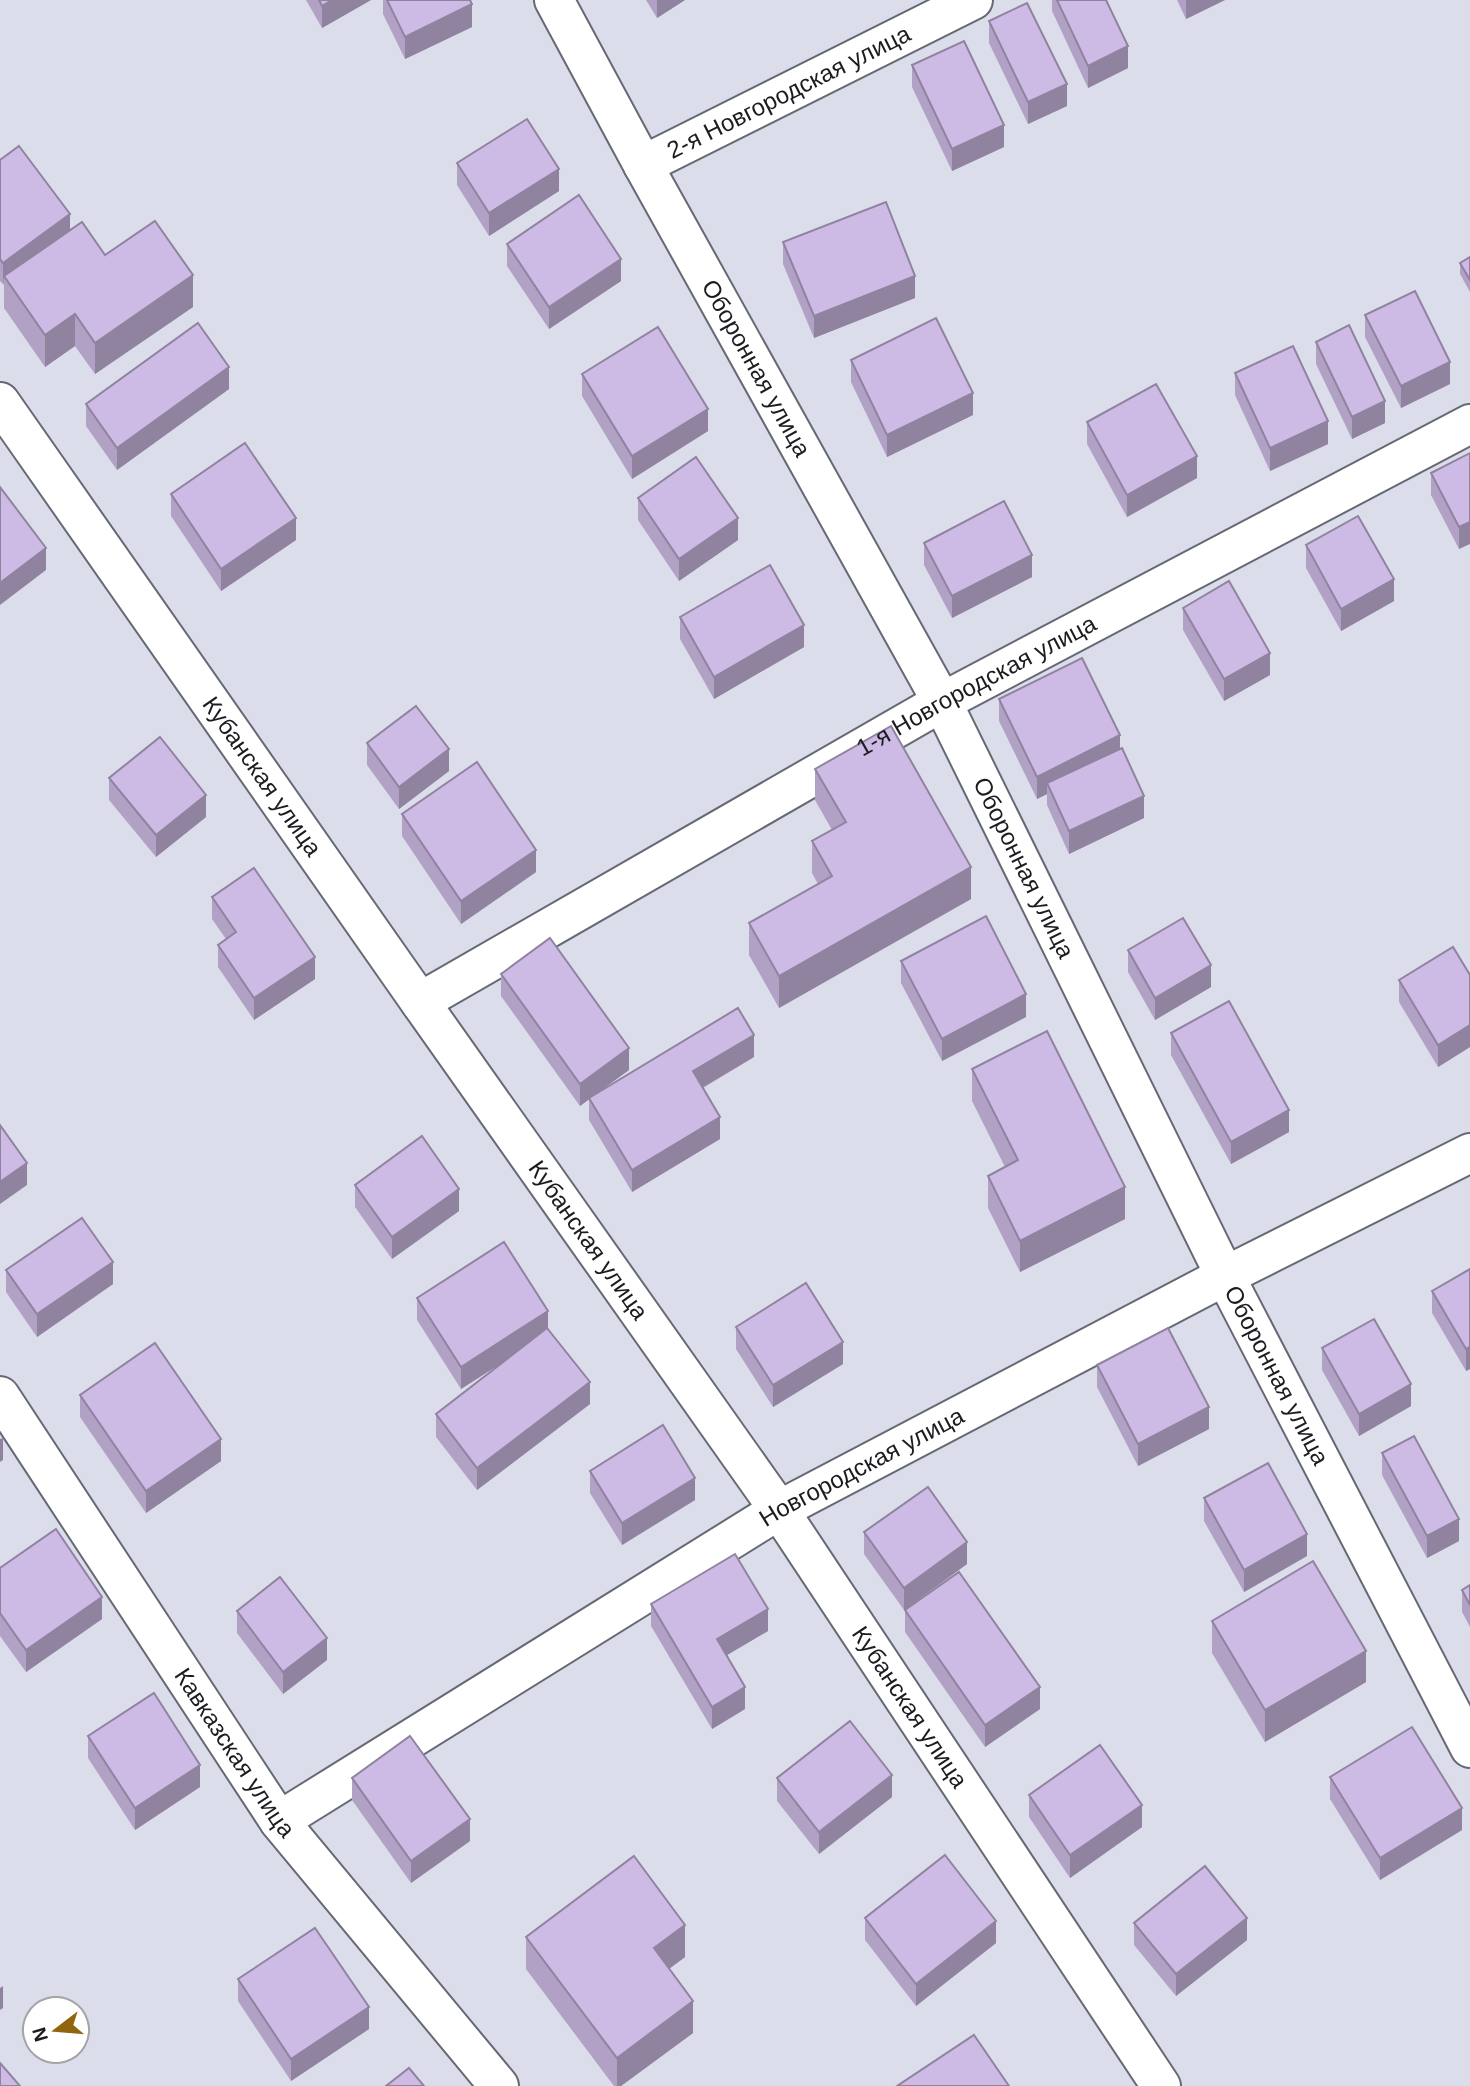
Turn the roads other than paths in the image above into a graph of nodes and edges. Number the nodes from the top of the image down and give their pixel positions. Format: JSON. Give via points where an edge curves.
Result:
{"nodes":[{"id":1,"x":554,"y":0,"type":"edge"},
{"id":2,"x":973,"y":0,"type":"edge"},
{"id":3,"x":643,"y":165,"type":"junction"},
{"id":4,"x":0,"y":402,"type":"edge"},
{"id":5,"x":1470,"y":424,"type":"edge"},
{"id":6,"x":942,"y":702,"type":"junction"},
{"id":7,"x":420,"y":1002,"type":"junction"},
{"id":8,"x":1470,"y":1153,"type":"edge"},
{"id":9,"x":1225,"y":1276,"type":"junction"},
{"id":10,"x":0,"y":1396,"type":"edge"},
{"id":11,"x":779,"y":1510,"type":"junction"},
{"id":12,"x":1470,"y":1748,"type":"edge"},
{"id":13,"x":279,"y":1821,"type":"junction"},
{"id":14,"x":499,"y":2086,"type":"edge"},
{"id":15,"x":1161,"y":2086,"type":"edge"}],
"edges":[{"from":1,"to":3,"type":"street","name":"Оборонная улица"},
{"from":2,"to":3,"type":"street","name":"2-я Новгородская улица"},
{"from":3,"to":6,"type":"street","name":"Оборонная улица"},
{"from":4,"to":7,"type":"street","name":"Кубанская улица"},
{"from":5,"to":6,"type":"street","name":"1-я Новгородская улица"},
{"from":6,"to":7,"type":"street","name":"1-я Новгородская улица"},
{"from":6,"to":9,"type":"street","name":"Оборонная улица"},
{"from":7,"to":11,"type":"street","name":"Кубанская улица"},
{"from":8,"to":9,"type":"street","name":"Новгородская улица"},
{"from":9,"to":11,"type":"street","name":"Новгородская улица"},
{"from":9,"to":12,"type":"street","name":"Оборонная улица"},
{"from":10,"to":13,"type":"street","name":"Кавказская улица"},
{"from":11,"to":13,"type":"street","name":"Новгородская улица"},
{"from":11,"to":15,"type":"street","name":"Кубанская улица"},
{"from":13,"to":14,"type":"street","name":"Кавказская улица"}]}
